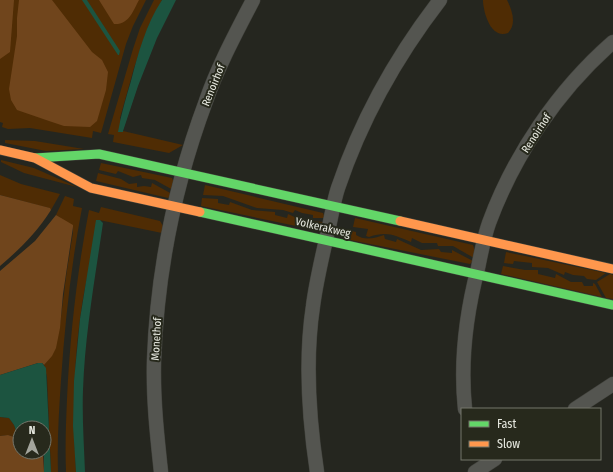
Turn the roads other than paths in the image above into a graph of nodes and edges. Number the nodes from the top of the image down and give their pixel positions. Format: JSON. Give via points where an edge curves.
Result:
{"nodes":[{"id":1,"x":253,"y":0,"type":"edge"},
{"id":2,"x":440,"y":0,"type":"edge"},
{"id":3,"x":613,"y":42,"type":"edge"},
{"id":4,"x":0,"y":150,"type":"edge"},
{"id":5,"x":35,"y":158,"type":"junction"},
{"id":6,"x":183,"y":173,"type":"junction"},
{"id":7,"x":175,"y":206,"type":"junction"},
{"id":8,"x":334,"y":207,"type":"junction"},
{"id":9,"x":326,"y":240,"type":"junction"},
{"id":10,"x":485,"y":241,"type":"junction"},
{"id":11,"x":613,"y":269,"type":"edge"},
{"id":12,"x":476,"y":274,"type":"junction"},
{"id":13,"x":613,"y":305,"type":"edge"},
{"id":14,"x":613,"y":384,"type":"edge"},
{"id":15,"x":465,"y":408,"type":"edge"},
{"id":16,"x":577,"y":408,"type":"edge"},
{"id":17,"x":493,"y":460,"type":"edge"},
{"id":18,"x":476,"y":467,"type":"edge"},
{"id":19,"x":161,"y":472,"type":"edge"},
{"id":20,"x":317,"y":472,"type":"edge"}],
"edges":[{"from":1,"to":6,"type":"street","name":"Renoirhof","via":[[206,100]]},
{"from":2,"to":8,"type":"street","via":[[400,56],[375,100],[350,155]]},
{"from":3,"to":10,"type":"street","name":"Renoirhof","via":[[565,91],[537,129],[507,181],[489,224]]},
{"from":4,"to":5,"type":"street","name":"Volkerakweg"},
{"from":5,"to":6,"type":"street","name":"Volkerakweg","via":[[99,154]]},
{"from":5,"to":7,"type":"street","name":"Volkerakweg","via":[[91,188]]},
{"from":6,"to":7,"type":"street","name":"Renoirhof"},
{"from":6,"to":8,"type":"street","name":"Volkerakweg"},
{"from":7,"to":9,"type":"street","name":"Volkerakweg"},
{"from":7,"to":19,"type":"street","name":"Monethof","via":[[159,290],[154,362]]},
{"from":8,"to":9,"type":"street"},
{"from":8,"to":10,"type":"street","name":"Volkerakweg"},
{"from":9,"to":12,"type":"street","name":"Volkerakweg"},
{"from":9,"to":20,"type":"street","via":[[313,307],[310,353],[310,408]]},
{"from":10,"to":11,"type":"street","name":"Volkerakweg"},
{"from":10,"to":12,"type":"street","name":"Renoirhof"},
{"from":12,"to":13,"type":"street","name":"Volkerakweg"},
{"from":12,"to":15,"type":"street","via":[[465,343]]},
{"from":14,"to":16,"type":"street"},
{"from":17,"to":18,"type":"street"}]}
